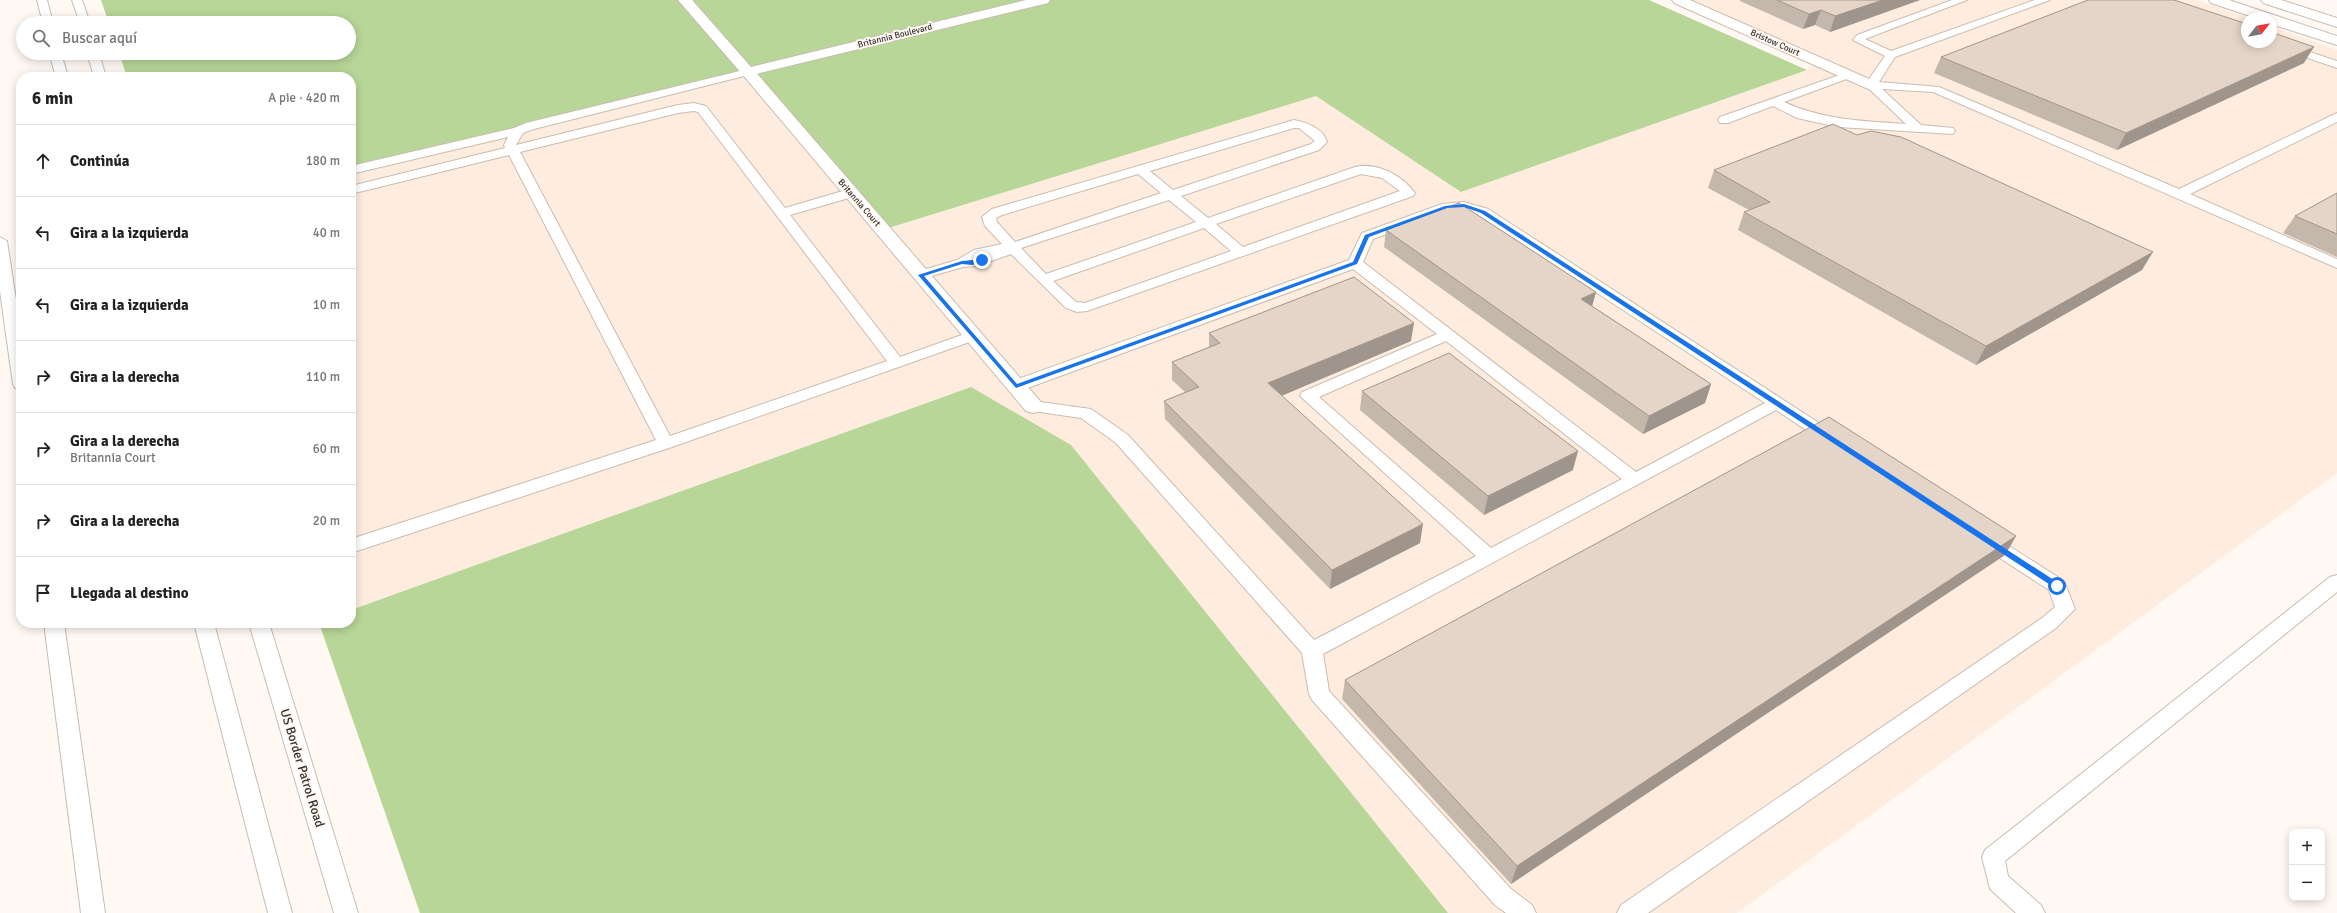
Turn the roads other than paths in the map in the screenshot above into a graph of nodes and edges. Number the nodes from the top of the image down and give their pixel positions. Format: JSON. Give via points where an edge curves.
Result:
{"nodes":[{"id":1,"x":42,"y":0,"type":"edge"},
{"id":2,"x":77,"y":0,"type":"edge"},
{"id":3,"x":685,"y":0,"type":"edge"},
{"id":4,"x":1042,"y":0,"type":"edge"},
{"id":5,"x":1679,"y":0,"type":"edge"},
{"id":6,"x":1962,"y":0,"type":"edge"},
{"id":7,"x":2045,"y":0,"type":"edge"},
{"id":8,"x":2216,"y":0,"type":"edge"},
{"id":9,"x":2268,"y":0,"type":"edge"},
{"id":10,"x":2252,"y":12,"type":"edge"},
{"id":11,"x":46,"y":16,"type":"edge"},
{"id":12,"x":82,"y":16,"type":"edge"},
{"id":13,"x":2277,"y":20,"type":"edge"},
{"id":14,"x":2337,"y":23,"type":"edge"},
{"id":15,"x":2337,"y":41,"type":"edge"},
{"id":16,"x":2277,"y":44,"type":"edge"},
{"id":17,"x":1891,"y":55,"type":"junction"},
{"id":18,"x":57,"y":60,"type":"edge"},
{"id":19,"x":95,"y":60,"type":"edge"},
{"id":20,"x":2337,"y":65,"type":"edge"},
{"id":21,"x":61,"y":72,"type":"edge"},
{"id":22,"x":99,"y":72,"type":"edge"},
{"id":23,"x":748,"y":72,"type":"junction"},
{"id":24,"x":1848,"y":75,"type":"junction"},
{"id":25,"x":1871,"y":85,"type":"junction"},
{"id":26,"x":1773,"y":102,"type":"junction"},
{"id":27,"x":2337,"y":117,"type":"edge"},
{"id":28,"x":1724,"y":120,"type":"dead end"},
{"id":29,"x":1918,"y":129,"type":"junction"},
{"id":30,"x":518,"y":131,"type":"junction"},
{"id":31,"x":1949,"y":131,"type":"dead end"},
{"id":32,"x":512,"y":150,"type":"junction"},
{"id":33,"x":356,"y":169,"type":"edge"},
{"id":34,"x":1140,"y":169,"type":"junction"},
{"id":35,"x":356,"y":189,"type":"edge"},
{"id":36,"x":851,"y":193,"type":"junction"},
{"id":37,"x":2179,"y":194,"type":"junction"},
{"id":38,"x":1171,"y":195,"type":"junction"},
{"id":39,"x":782,"y":213,"type":"junction"},
{"id":40,"x":1205,"y":223,"type":"junction"},
{"id":41,"x":0,"y":241,"type":"edge"},
{"id":42,"x":1012,"y":247,"type":"junction"},
{"id":43,"x":1242,"y":253,"type":"junction"},
{"id":44,"x":1355,"y":263,"type":"junction"},
{"id":45,"x":2337,"y":264,"type":"edge"},
{"id":46,"x":921,"y":275,"type":"junction"},
{"id":47,"x":1044,"y":279,"type":"junction"},
{"id":48,"x":1448,"y":335,"type":"junction"},
{"id":49,"x":973,"y":336,"type":"junction"},
{"id":50,"x":16,"y":350,"type":"edge"},
{"id":51,"x":897,"y":363,"type":"junction"},
{"id":52,"x":1016,"y":386,"type":"junction"},
{"id":53,"x":1776,"y":403,"type":"junction"},
{"id":54,"x":1033,"y":406,"type":"joint"},
{"id":55,"x":666,"y":442,"type":"junction"},
{"id":56,"x":1843,"y":447,"type":"edge"},
{"id":57,"x":1635,"y":480,"type":"junction"},
{"id":58,"x":1970,"y":530,"type":"edge"},
{"id":59,"x":356,"y":544,"type":"edge"},
{"id":60,"x":1489,"y":557,"type":"junction"},
{"id":61,"x":2337,"y":582,"type":"edge"},
{"id":62,"x":55,"y":628,"type":"edge"},
{"id":63,"x":205,"y":628,"type":"edge"},
{"id":64,"x":260,"y":628,"type":"edge"},
{"id":65,"x":1312,"y":650,"type":"junction"},
{"id":66,"x":93,"y":913,"type":"edge"},
{"id":67,"x":280,"y":913,"type":"edge"},
{"id":68,"x":346,"y":913,"type":"edge"},
{"id":69,"x":1524,"y":913,"type":"edge"},
{"id":70,"x":1629,"y":913,"type":"edge"},
{"id":71,"x":2033,"y":913,"type":"edge"}],
"edges":[{"from":1,"to":11,"type":"lane"},
{"from":2,"to":12,"type":"lane"},
{"from":3,"to":23,"type":"street","name":"Britannia Court"},
{"from":4,"to":23,"type":"street","name":"Britannia Boulevard"},
{"from":5,"to":24,"type":"street","name":"Bristow Court"},
{"from":6,"to":17,"type":"lane","via":[[1858,40]]},
{"from":7,"to":17,"type":"lane"},
{"from":8,"to":10,"type":"street"},
{"from":9,"to":14,"type":"street"},
{"from":13,"to":15,"type":"street"},
{"from":16,"to":20,"type":"lane"},
{"from":17,"to":25,"type":"lane"},
{"from":18,"to":21,"type":"lane"},
{"from":19,"to":22,"type":"lane"},
{"from":23,"to":30,"type":"lane","via":[[558,118]]},
{"from":23,"to":36,"type":"street","name":"Britannia Court"},
{"from":24,"to":25,"type":"street","name":"Bristow Court"},
{"from":24,"to":26,"type":"lane"},
{"from":25,"to":29,"type":"lane"},
{"from":25,"to":37,"type":"lane","via":[[1934,89]]},
{"from":26,"to":28,"type":"lane"},
{"from":26,"to":29,"type":"lane","via":[[1801,115],[1838,123]]},
{"from":27,"to":37,"type":"lane"},
{"from":29,"to":31,"type":"lane"},
{"from":30,"to":32,"type":"lane","via":[[510,145]]},
{"from":30,"to":33,"type":"lane"},
{"from":32,"to":35,"type":"lane"},
{"from":32,"to":39,"type":"lane","via":[[694,107],[702,109]]},
{"from":32,"to":55,"type":"lane"},
{"from":34,"to":38,"type":"lane"},
{"from":34,"to":38,"type":"lane","via":[[1283,125],[1302,125],[1320,138],[1321,142],[1315,146]]},
{"from":34,"to":42,"type":"lane","via":[[997,212],[989,217],[990,223]]},
{"from":36,"to":39,"type":"lane"},
{"from":36,"to":46,"type":"street","name":"Britannia Court"},
{"from":37,"to":45,"type":"lane"},
{"from":38,"to":40,"type":"lane"},
{"from":38,"to":42,"type":"lane"},
{"from":39,"to":51,"type":"lane"},
{"from":40,"to":43,"type":"lane"},
{"from":40,"to":43,"type":"lane","via":[[1360,170],[1378,171],[1408,193]]},
{"from":40,"to":47,"type":"lane"},
{"from":41,"to":50,"type":"lane"},
{"from":42,"to":46,"type":"lane","via":[[1004,254]]},
{"from":42,"to":47,"type":"lane"},
{"from":43,"to":47,"type":"lane","via":[[1087,307],[1077,308],[1069,304]]},
{"from":44,"to":48,"type":"lane"},
{"from":44,"to":52,"type":"lane"},
{"from":44,"to":53,"type":"lane","via":[[1367,236],[1447,207],[1464,206],[1483,212]]},
{"from":46,"to":49,"type":"street","name":"Britannia Court"},
{"from":48,"to":57,"type":"lane"},
{"from":48,"to":60,"type":"lane","via":[[1308,396]]},
{"from":49,"to":51,"type":"lane"},
{"from":49,"to":52,"type":"street","name":"Britannia Court"},
{"from":51,"to":55,"type":"lane"},
{"from":52,"to":54,"type":"street","name":"Britannia Court"},
{"from":53,"to":56,"type":"lane"},
{"from":53,"to":57,"type":"lane"},
{"from":54,"to":65,"type":"lane","via":[[1085,413],[1122,439]]},
{"from":55,"to":59,"type":"lane"},
{"from":57,"to":60,"type":"lane"},
{"from":58,"to":70,"type":"lane","via":[[2057,586],[2065,609],[2049,623]]},
{"from":60,"to":65,"type":"lane"},
{"from":61,"to":71,"type":"lane","via":[[1993,857],[1998,882]]},
{"from":62,"to":66,"type":"lane"},
{"from":63,"to":67,"type":"lane"},
{"from":64,"to":68,"type":"lane","name":"US Border Patrol Road"},
{"from":65,"to":69,"type":"lane","via":[[1319,694],[1503,898]]}]}
